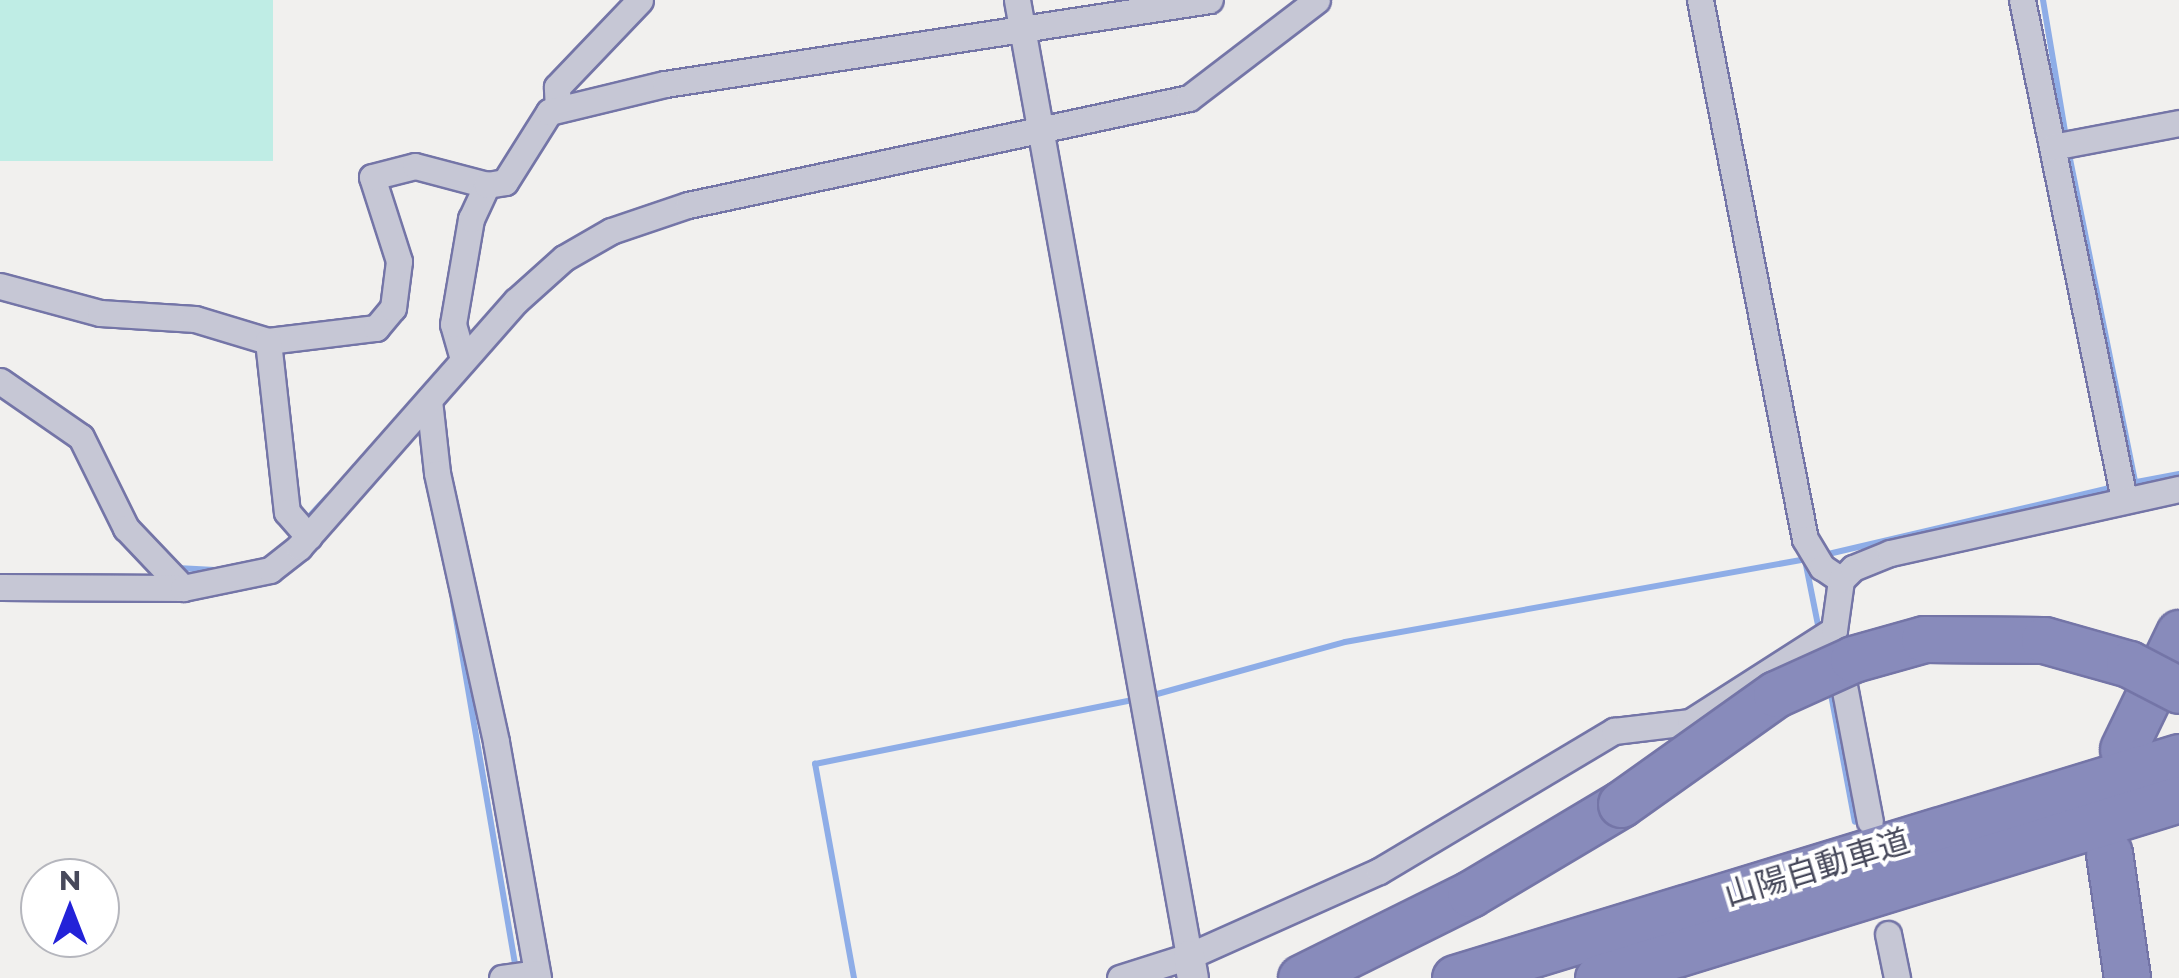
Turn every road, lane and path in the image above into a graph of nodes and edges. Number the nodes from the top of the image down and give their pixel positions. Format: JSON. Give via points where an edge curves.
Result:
{"nodes":[{"id":1,"x":640,"y":0,"type":"edge"},
{"id":2,"x":1210,"y":0,"type":"edge"},
{"id":3,"x":1317,"y":0,"type":"edge"},
{"id":4,"x":1700,"y":0,"type":"edge"},
{"id":5,"x":2022,"y":0,"type":"edge"},
{"id":6,"x":1022,"y":19,"type":"edge"},
{"id":7,"x":556,"y":104,"type":"junction"},
{"id":8,"x":2179,"y":123,"type":"edge"},
{"id":9,"x":1040,"y":135,"type":"junction"},
{"id":10,"x":2062,"y":145,"type":"junction"},
{"id":11,"x":494,"y":184,"type":"junction"},
{"id":12,"x":0,"y":286,"type":"edge"},
{"id":13,"x":268,"y":341,"type":"junction"},
{"id":14,"x":464,"y":359,"type":"junction"},
{"id":15,"x":0,"y":382,"type":"edge"},
{"id":16,"x":429,"y":400,"type":"junction"},
{"id":17,"x":2179,"y":488,"type":"edge"},
{"id":18,"x":2122,"y":489,"type":"junction"},
{"id":19,"x":303,"y":531,"type":"junction"},
{"id":20,"x":1841,"y":580,"type":"junction"},
{"id":21,"x":0,"y":587,"type":"edge"},
{"id":22,"x":183,"y":588,"type":"junction"},
{"id":23,"x":1834,"y":630,"type":"junction"},
{"id":24,"x":2179,"y":633,"type":"edge"},
{"id":25,"x":2179,"y":690,"type":"edge"},
{"id":26,"x":2123,"y":749,"type":"dead end"},
{"id":27,"x":2179,"y":757,"type":"edge"},
{"id":28,"x":2179,"y":799,"type":"edge"},
{"id":29,"x":1870,"y":821,"type":"dead end"},
{"id":30,"x":2109,"y":854,"type":"dead end"},
{"id":31,"x":1888,"y":934,"type":"dead end"},
{"id":32,"x":1191,"y":967,"type":"edge"},
{"id":33,"x":522,"y":976,"type":"edge"},
{"id":34,"x":1120,"y":978,"type":"edge"},
{"id":35,"x":1301,"y":978,"type":"edge"},
{"id":36,"x":1455,"y":978,"type":"edge"},
{"id":37,"x":1598,"y":978,"type":"edge"},
{"id":38,"x":1898,"y":978,"type":"edge"},
{"id":39,"x":2127,"y":978,"type":"edge"}],
"edges":[{"from":1,"to":7,"type":"street","via":[[556,86]]},
{"from":2,"to":6,"type":"street"},
{"from":3,"to":9,"type":"street","via":[[1188,98]]},
{"from":4,"to":20,"type":"street","via":[[1804,538]]},
{"from":5,"to":10,"type":"street"},
{"from":6,"to":7,"type":"street"},
{"from":6,"to":9,"type":"street"},
{"from":7,"to":11,"type":"street"},
{"from":8,"to":10,"type":"street"},
{"from":9,"to":14,"type":"street","via":[[644,217],[564,258]]},
{"from":9,"to":32,"type":"street"},
{"from":10,"to":18,"type":"street"},
{"from":11,"to":13,"type":"street","via":[[415,166],[372,177],[398,261],[388,321],[356,332],[314,331]]},
{"from":11,"to":14,"type":"street","via":[[472,219],[453,324]]},
{"from":12,"to":13,"type":"street","via":[[100,313],[195,319]]},
{"from":13,"to":19,"type":"street","via":[[287,512]]},
{"from":14,"to":16,"type":"street"},
{"from":15,"to":22,"type":"street","via":[[81,437],[126,528]]},
{"from":16,"to":19,"type":"street"},
{"from":16,"to":33,"type":"street","via":[[437,473],[496,742]]},
{"from":17,"to":18,"type":"street"},
{"from":18,"to":20,"type":"street","via":[[1890,553]]},
{"from":19,"to":22,"type":"street","via":[[270,570]]},
{"from":20,"to":23,"type":"street"},
{"from":21,"to":22,"type":"street"},
{"from":23,"to":29,"type":"street"},
{"from":23,"to":32,"type":"street","via":[[1690,722],[1614,731],[1379,871]]},
{"from":24,"to":26,"type":"highway"},
{"from":25,"to":35,"type":"highway","bridge":true,"via":[[2130,664],[2044,640],[1993,634],[1924,639],[1852,660],[1776,694],[1620,804],[1470,894]]},
{"from":27,"to":36,"type":"highway","name":"山陽自動車道"},
{"from":28,"to":37,"type":"highway","name":"山陽自動車道"},
{"from":30,"to":39,"type":"highway"},
{"from":31,"to":38,"type":"street"},
{"from":32,"to":34,"type":"street"}]}
